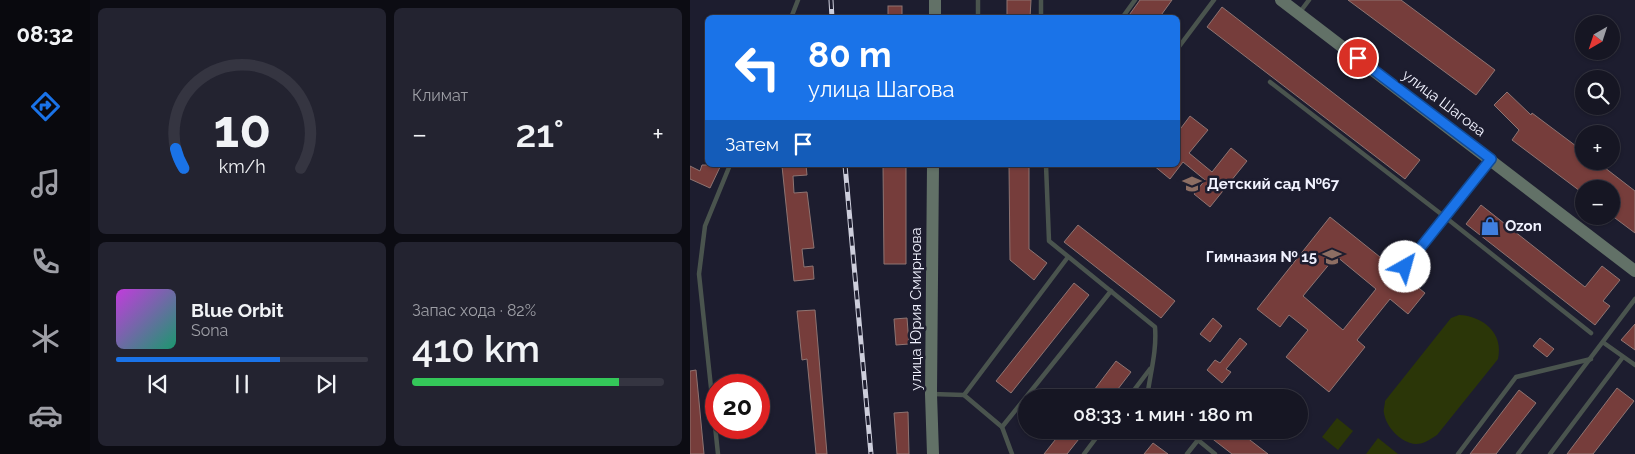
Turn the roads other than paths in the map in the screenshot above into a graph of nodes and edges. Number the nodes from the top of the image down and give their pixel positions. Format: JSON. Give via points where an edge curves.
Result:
{"nodes":[{"id":1,"x":798,"y":0,"type":"edge"},
{"id":2,"x":935,"y":0,"type":"edge"},
{"id":3,"x":978,"y":0,"type":"edge"},
{"id":4,"x":1041,"y":0,"type":"edge"},
{"id":5,"x":1135,"y":0,"type":"edge"},
{"id":6,"x":1214,"y":0,"type":"edge"},
{"id":7,"x":1281,"y":0,"type":"edge"},
{"id":8,"x":1309,"y":0,"type":"edge"},
{"id":9,"x":1299,"y":13,"type":"junction"},
{"id":10,"x":792,"y":15,"type":"edge"},
{"id":11,"x":935,"y":15,"type":"edge"},
{"id":12,"x":978,"y":15,"type":"edge"},
{"id":13,"x":1041,"y":15,"type":"edge"},
{"id":14,"x":1124,"y":15,"type":"edge"},
{"id":15,"x":1180,"y":45,"type":"edge"},
{"id":16,"x":1270,"y":82,"type":"dead end"},
{"id":17,"x":1491,"y":159,"type":"junction"},
{"id":18,"x":729,"y":167,"type":"edge"},
{"id":19,"x":933,"y":167,"type":"edge"},
{"id":20,"x":1046,"y":167,"type":"edge"},
{"id":21,"x":1445,"y":217,"type":"junction"},
{"id":22,"x":1068,"y":257,"type":"junction"},
{"id":23,"x":1405,"y":267,"type":"dead end"},
{"id":24,"x":1635,"y":271,"type":"edge"},
{"id":25,"x":1111,"y":291,"type":"junction"},
{"id":26,"x":1635,"y":299,"type":"edge"},
{"id":27,"x":1590,"y":333,"type":"dead end"},
{"id":28,"x":1604,"y":343,"type":"junction"},
{"id":29,"x":1623,"y":357,"type":"junction"},
{"id":30,"x":1591,"y":359,"type":"junction"},
{"id":31,"x":1635,"y":365,"type":"edge"},
{"id":32,"x":1151,"y":367,"type":"junction"},
{"id":33,"x":1135,"y":389,"type":"edge"},
{"id":34,"x":1148,"y":389,"type":"edge"},
{"id":35,"x":931,"y":394,"type":"junction"},
{"id":36,"x":964,"y":395,"type":"junction"},
{"id":37,"x":1002,"y":427,"type":"junction"},
{"id":38,"x":1095,"y":439,"type":"edge"},
{"id":39,"x":1198,"y":440,"type":"joint"},
{"id":40,"x":718,"y":454,"type":"edge"},
{"id":41,"x":933,"y":454,"type":"edge"},
{"id":42,"x":1012,"y":454,"type":"edge"},
{"id":43,"x":1084,"y":454,"type":"edge"},
{"id":44,"x":1187,"y":454,"type":"edge"},
{"id":45,"x":1215,"y":454,"type":"edge"},
{"id":46,"x":1458,"y":454,"type":"edge"},
{"id":47,"x":1518,"y":454,"type":"edge"},
{"id":48,"x":1550,"y":454,"type":"edge"}],
"edges":[{"from":1,"to":10,"type":"lane"},
{"from":2,"to":11,"type":"main road"},
{"from":3,"to":12,"type":"lane"},
{"from":4,"to":13,"type":"lane"},
{"from":5,"to":14,"type":"lane"},
{"from":6,"to":15,"type":"lane"},
{"from":7,"to":9,"type":"main road","name":"улица Шагова"},
{"from":8,"to":9,"type":"lane"},
{"from":9,"to":17,"type":"main road","name":"улица Шагова"},
{"from":16,"to":21,"type":"lane"},
{"from":17,"to":21,"type":"lane"},
{"from":17,"to":24,"type":"main road","name":"улица Шагова"},
{"from":18,"to":40,"type":"lane","via":[[705,226],[699,274]]},
{"from":19,"to":35,"type":"main road","name":"улица Юрия Смирнова"},
{"from":20,"to":22,"type":"lane","via":[[1049,241]]},
{"from":21,"to":23,"type":"lane"},
{"from":21,"to":27,"type":"lane"},
{"from":22,"to":25,"type":"lane"},
{"from":22,"to":36,"type":"lane"},
{"from":25,"to":32,"type":"lane","via":[[1155,327],[1156,343]]},
{"from":25,"to":37,"type":"lane"},
{"from":26,"to":28,"type":"lane"},
{"from":28,"to":29,"type":"lane"},
{"from":28,"to":30,"type":"lane"},
{"from":29,"to":31,"type":"lane"},
{"from":29,"to":48,"type":"lane"},
{"from":30,"to":46,"type":"lane","via":[[1516,377]]},
{"from":30,"to":47,"type":"lane"},
{"from":32,"to":33,"type":"lane"},
{"from":32,"to":34,"type":"lane"},
{"from":35,"to":36,"type":"lane"},
{"from":35,"to":41,"type":"main road","name":"улица Юрия Смирнова"},
{"from":36,"to":37,"type":"lane"},
{"from":37,"to":42,"type":"lane"},
{"from":38,"to":43,"type":"lane"},
{"from":39,"to":44,"type":"lane"},
{"from":39,"to":45,"type":"lane"}]}
